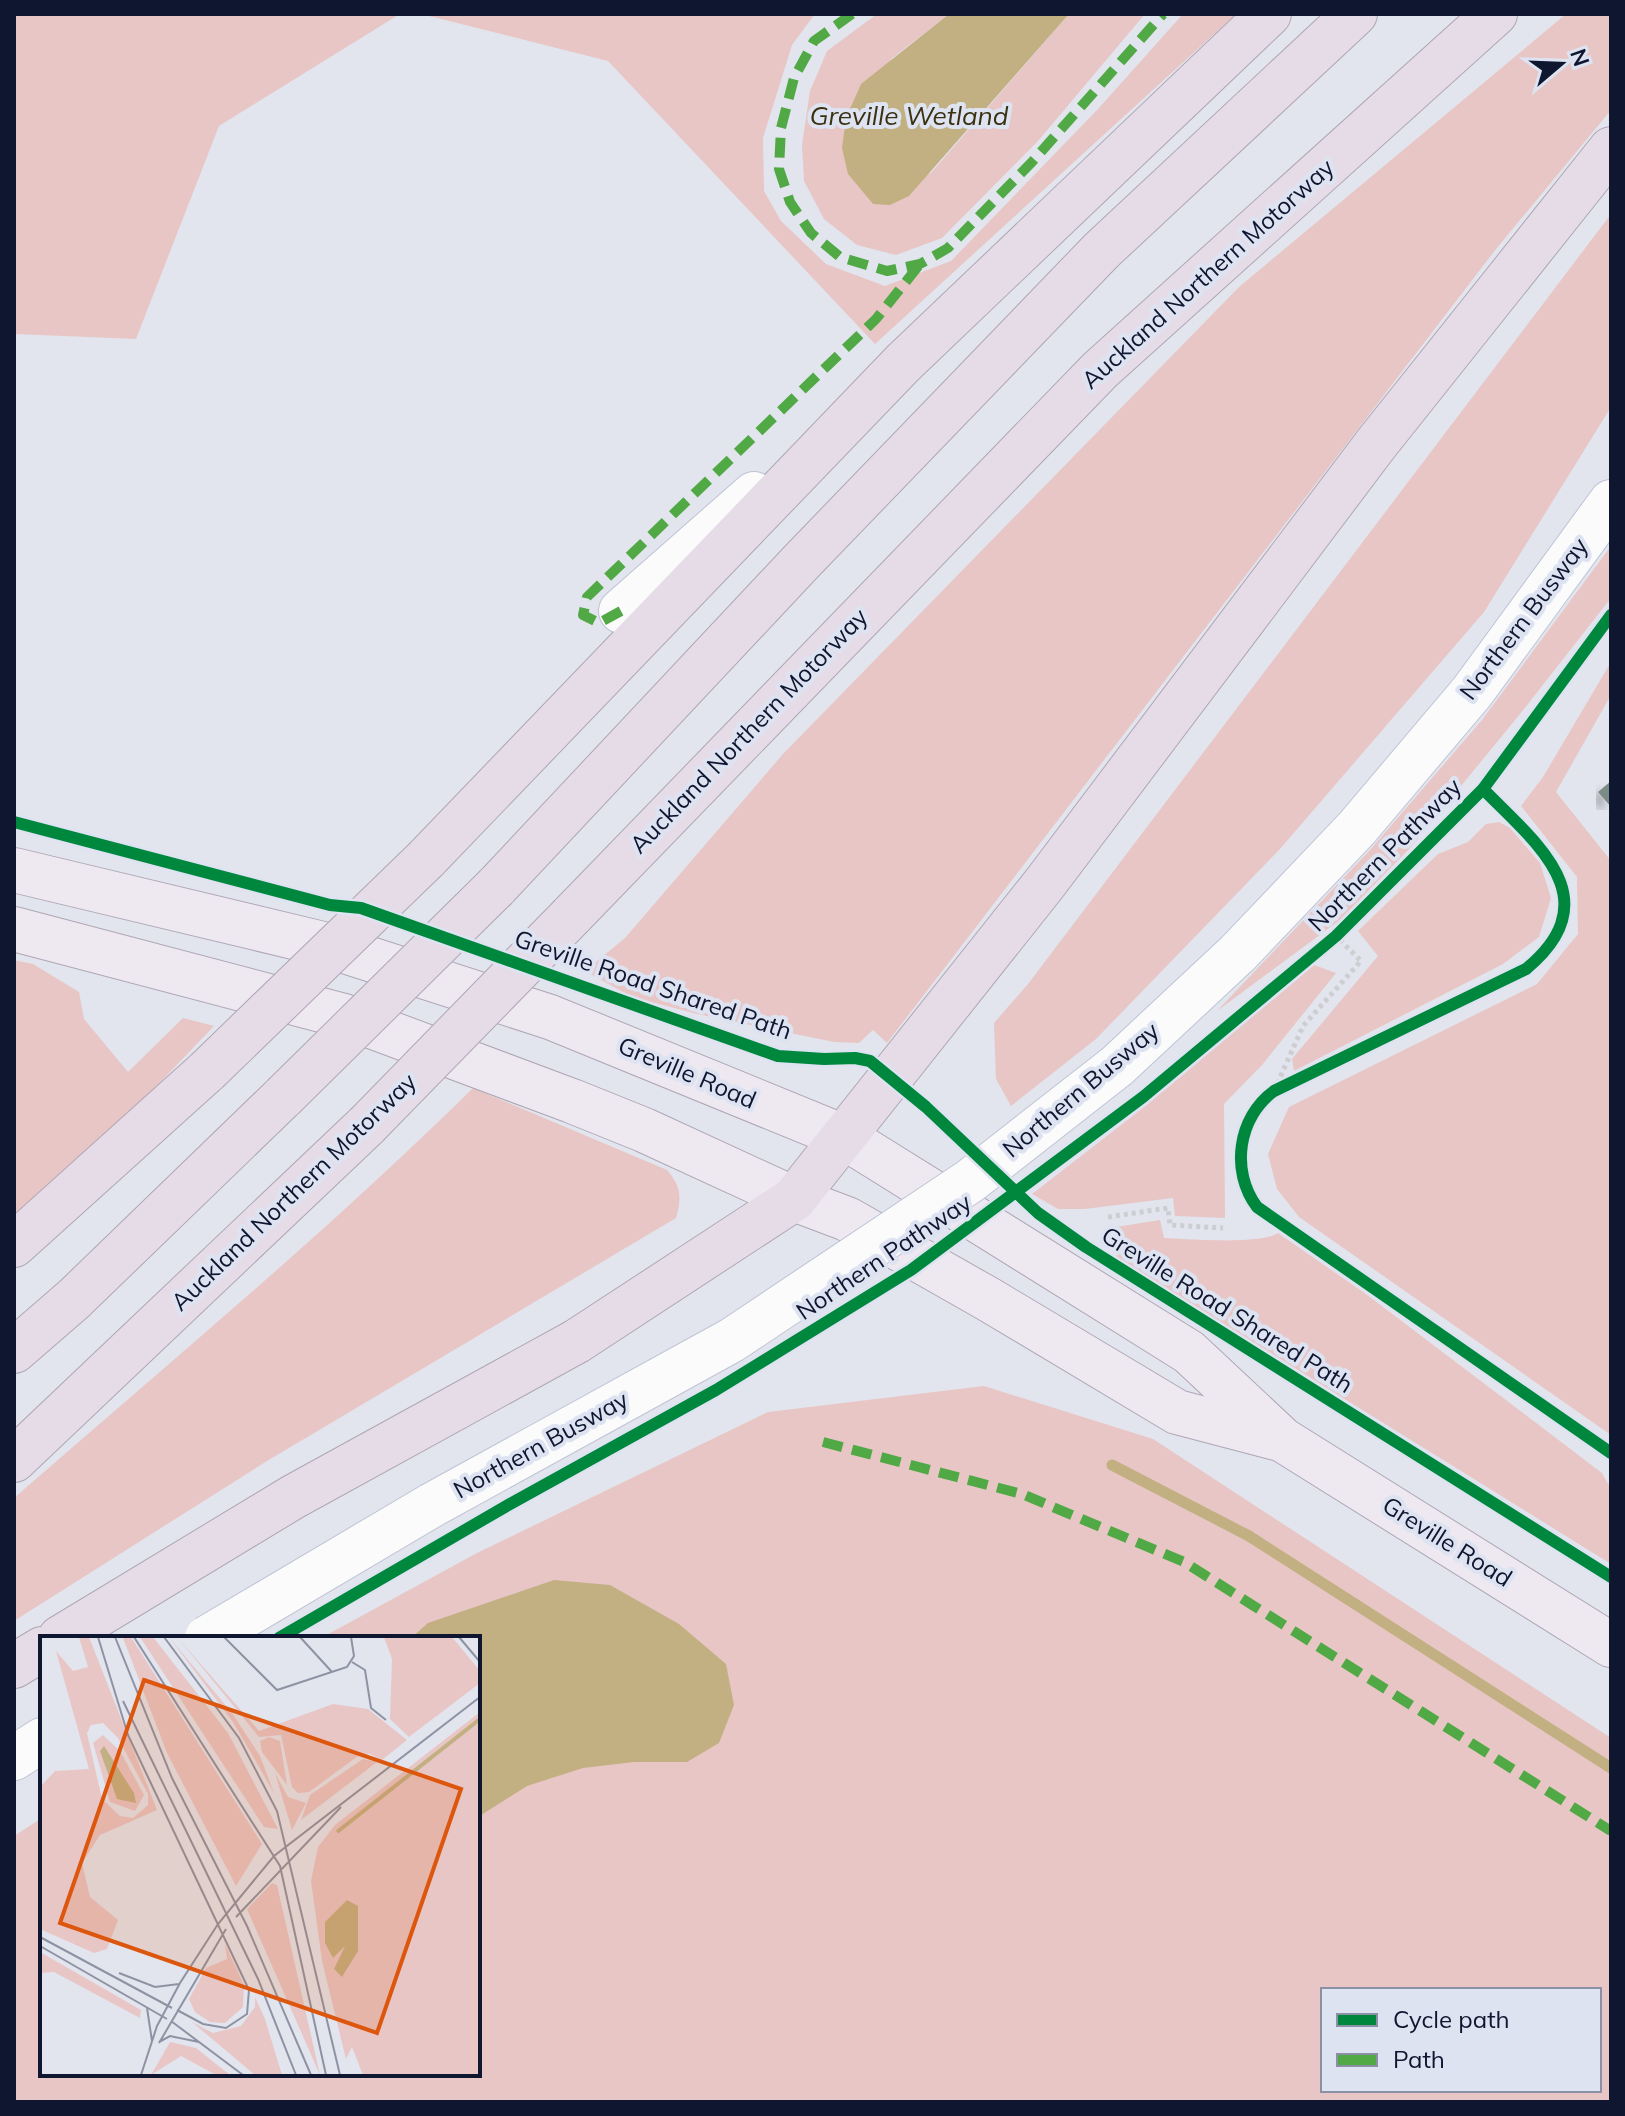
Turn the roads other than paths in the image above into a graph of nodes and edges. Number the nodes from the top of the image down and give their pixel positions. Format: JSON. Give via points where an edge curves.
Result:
{"nodes":[{"id":1,"x":1269,"y":14,"type":"edge"},
{"id":2,"x":1355,"y":14,"type":"edge"},
{"id":3,"x":1495,"y":14,"type":"edge"},
{"id":4,"x":1611,"y":149,"type":"edge"},
{"id":5,"x":903,"y":363,"type":"junction"},
{"id":6,"x":1611,"y":502,"type":"edge"},
{"id":7,"x":621,"y":611,"type":"dead end"},
{"id":8,"x":14,"y":870,"type":"edge"},
{"id":9,"x":14,"y":929,"type":"edge"},
{"id":10,"x":844,"y":1137,"type":"junction"},
{"id":11,"x":794,"y":1199,"type":"junction"},
{"id":12,"x":14,"y":1245,"type":"edge"},
{"id":13,"x":14,"y":1351,"type":"edge"},
{"id":14,"x":1283,"y":1440,"type":"junction"},
{"id":15,"x":14,"y":1460,"type":"edge"},
{"id":16,"x":63,"y":1636,"type":"edge"},
{"id":17,"x":210,"y":1636,"type":"edge"},
{"id":18,"x":1611,"y":1645,"type":"edge"},
{"id":19,"x":40,"y":1650,"type":"edge"},
{"id":20,"x":14,"y":1666,"type":"edge"},
{"id":21,"x":40,"y":1741,"type":"edge"},
{"id":22,"x":14,"y":1758,"type":"edge"}],
"edges":[{"from":1,"to":5,"type":"highway"},
{"from":2,"to":13,"type":"highway","bridge":true,"via":[[1102,250],[496,887],[74,1299]]},
{"from":3,"to":15,"type":"highway","name":"Auckland Northern Motorway","bridge":true,"via":[[1100,370],[367,1125]]},
{"from":4,"to":10,"type":"highway","via":[[1376,444],[1045,883]]},
{"from":5,"to":7,"type":"lane"},
{"from":5,"to":12,"type":"highway","bridge":true,"via":[[426,859],[207,1071]]},
{"from":6,"to":17,"type":"lane","name":"Northern Busway","bridge":true,"via":[[1472,692],[1357,828],[1238,953],[1117,1066],[970,1181],[732,1340],[432,1505]]},
{"from":8,"to":10,"type":"main road","name":"Greville Road","via":[[323,944],[550,1017]]},
{"from":9,"to":11,"type":"main road","name":"Greville Road","via":[[344,1016],[586,1107]]},
{"from":10,"to":11,"type":"highway"},
{"from":10,"to":14,"type":"main road","name":"Greville Road","via":[[1189,1352]]},
{"from":11,"to":14,"type":"main road","name":"Greville Road","via":[[847,1219],[1177,1412]]},
{"from":11,"to":16,"type":"highway","via":[[577,1341],[293,1497]]},
{"from":14,"to":18,"type":"main road","name":"Greville Road"},
{"from":19,"to":20,"type":"highway"},
{"from":21,"to":22,"type":"lane"}]}
